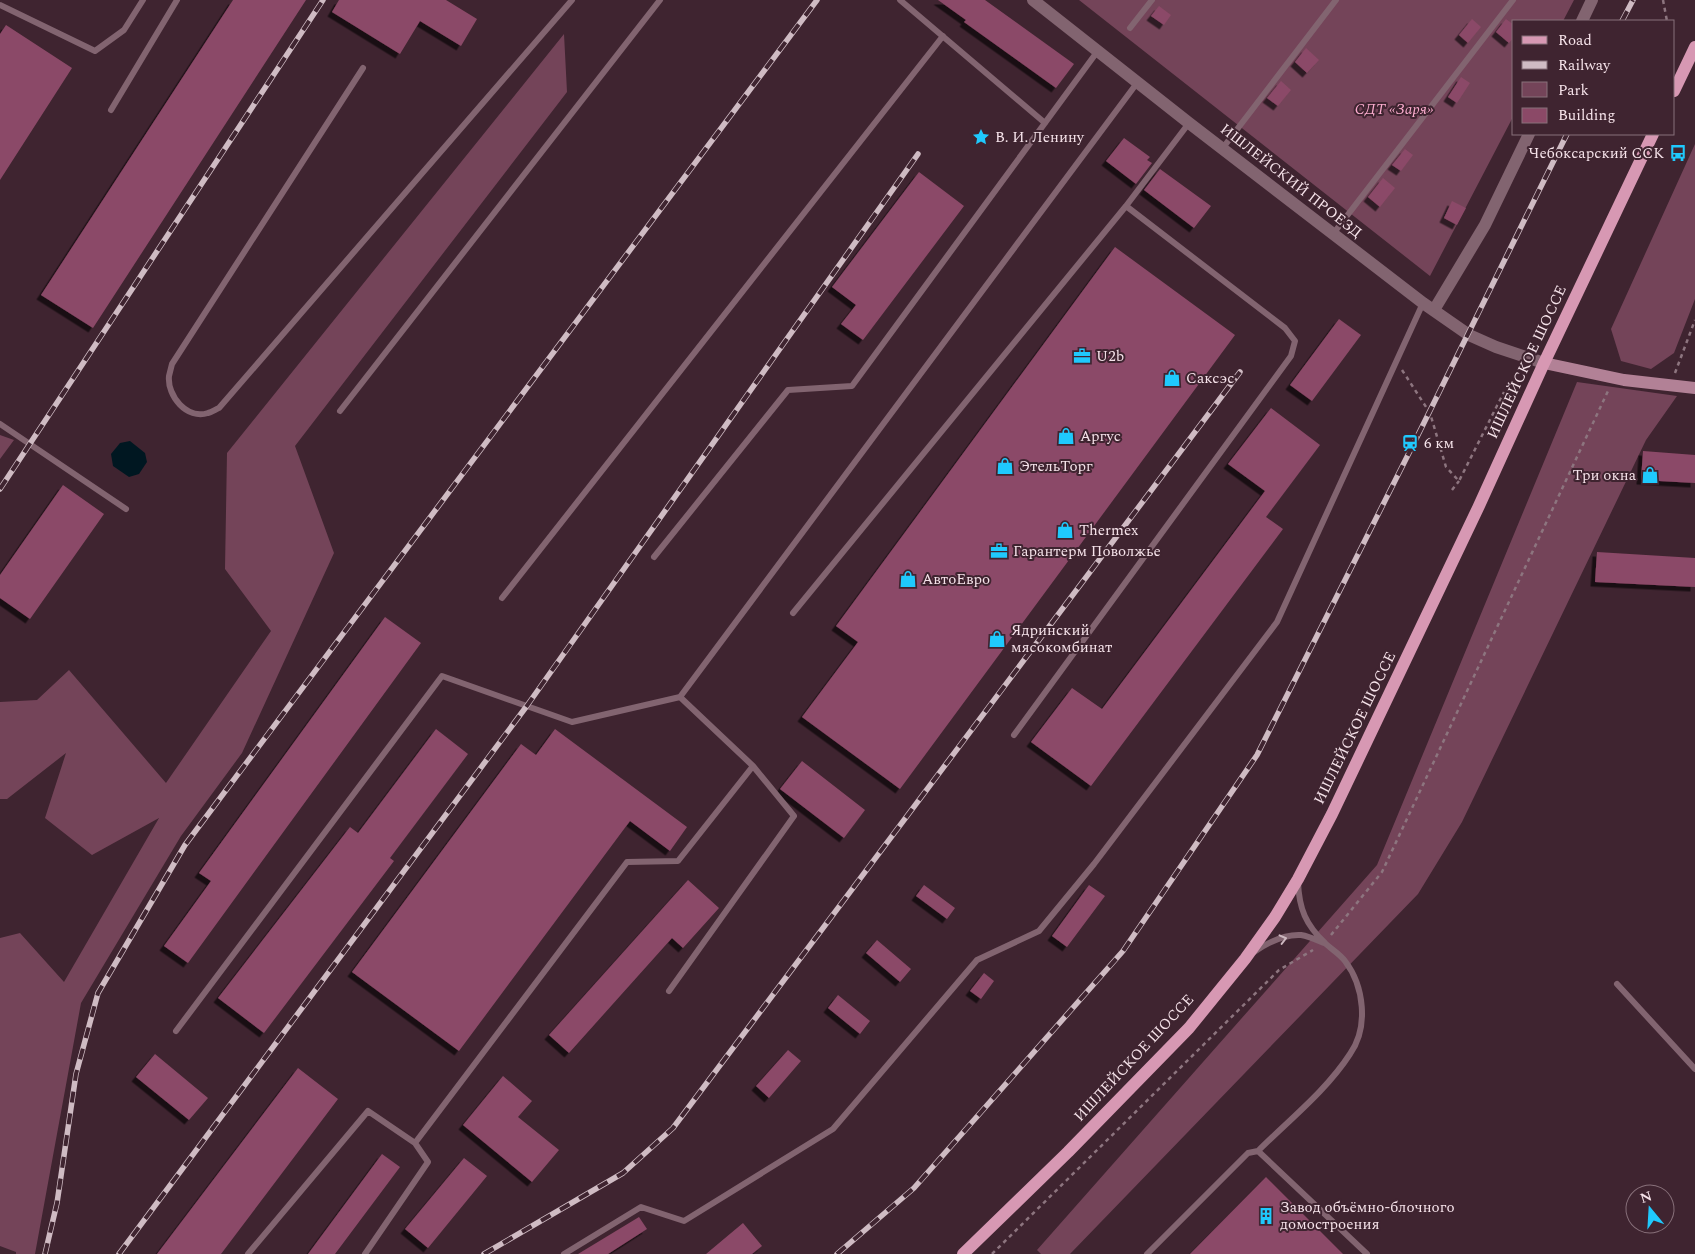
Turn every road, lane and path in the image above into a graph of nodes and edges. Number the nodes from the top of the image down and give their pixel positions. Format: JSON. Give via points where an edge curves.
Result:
{"nodes":[{"id":1,"x":143,"y":0,"type":"edge"},
{"id":2,"x":177,"y":0,"type":"edge"},
{"id":3,"x":572,"y":0,"type":"edge"},
{"id":4,"x":660,"y":0,"type":"edge"},
{"id":5,"x":900,"y":0,"type":"edge"},
{"id":6,"x":1033,"y":0,"type":"edge"},
{"id":7,"x":1152,"y":0,"type":"edge"},
{"id":8,"x":1336,"y":0,"type":"edge"},
{"id":9,"x":1513,"y":0,"type":"edge"},
{"id":10,"x":1592,"y":0,"type":"edge"},
{"id":11,"x":1663,"y":0,"type":"edge"},
{"id":12,"x":0,"y":4,"type":"edge"},
{"id":13,"x":1582,"y":20,"type":"edge"},
{"id":14,"x":1666,"y":20,"type":"edge"},
{"id":15,"x":1130,"y":28,"type":"dead end"},
{"id":16,"x":943,"y":36,"type":"junction"},
{"id":17,"x":1695,"y":47,"type":"edge"},
{"id":18,"x":1097,"y":52,"type":"junction"},
{"id":19,"x":363,"y":68,"type":"dead end"},
{"id":20,"x":1137,"y":83,"type":"junction"},
{"id":21,"x":1675,"y":89,"type":"edge"},
{"id":22,"x":111,"y":110,"type":"dead end"},
{"id":23,"x":1045,"y":123,"type":"junction"},
{"id":24,"x":1188,"y":123,"type":"junction"},
{"id":25,"x":1528,"y":135,"type":"edge"},
{"id":26,"x":1652,"y":135,"type":"edge"},
{"id":27,"x":1222,"y":149,"type":"junction"},
{"id":28,"x":1126,"y":206,"type":"junction"},
{"id":29,"x":1333,"y":234,"type":"junction"},
{"id":30,"x":1428,"y":306,"type":"junction"},
{"id":31,"x":1695,"y":320,"type":"edge"},
{"id":32,"x":1396,"y":361,"type":"junction"},
{"id":33,"x":1544,"y":363,"type":"junction"},
{"id":34,"x":1674,"y":376,"type":"dead end"},
{"id":35,"x":1695,"y":388,"type":"edge"},
{"id":36,"x":1608,"y":391,"type":"dead end"},
{"id":37,"x":1504,"y":392,"type":"dead end"},
{"id":38,"x":340,"y":411,"type":"dead end"},
{"id":39,"x":0,"y":424,"type":"edge"},
{"id":40,"x":1459,"y":481,"type":"junction"},
{"id":41,"x":1452,"y":490,"type":"dead end"},
{"id":42,"x":126,"y":509,"type":"dead end"},
{"id":43,"x":654,"y":557,"type":"dead end"},
{"id":44,"x":502,"y":598,"type":"dead end"},
{"id":45,"x":793,"y":613,"type":"dead end"},
{"id":46,"x":680,"y":697,"type":"junction"},
{"id":47,"x":1014,"y":735,"type":"dead end"},
{"id":48,"x":753,"y":766,"type":"junction"},
{"id":49,"x":1298,"y":879,"type":"junction"},
{"id":50,"x":1325,"y":943,"type":"junction"},
{"id":51,"x":1245,"y":959,"type":"junction"},
{"id":52,"x":1616,"y":984,"type":"dead end"},
{"id":53,"x":669,"y":991,"type":"dead end"},
{"id":54,"x":176,"y":1031,"type":"dead end"},
{"id":55,"x":1695,"y":1069,"type":"edge"},
{"id":56,"x":415,"y":1143,"type":"junction"},
{"id":57,"x":1258,"y":1151,"type":"junction"},
{"id":58,"x":248,"y":1254,"type":"edge"},
{"id":59,"x":365,"y":1254,"type":"edge"},
{"id":60,"x":564,"y":1254,"type":"edge"},
{"id":61,"x":963,"y":1254,"type":"edge"},
{"id":62,"x":992,"y":1254,"type":"edge"},
{"id":63,"x":1147,"y":1254,"type":"edge"},
{"id":64,"x":1366,"y":1254,"type":"edge"}],
"edges":[{"from":1,"to":12,"type":"lane","via":[[124,30],[95,51]]},
{"from":2,"to":22,"type":"lane"},
{"from":3,"to":19,"type":"lane","via":[[219,408],[208,414],[186,411],[176,401],[171,388],[172,364]]},
{"from":4,"to":38,"type":"lane"},
{"from":5,"to":16,"type":"lane"},
{"from":6,"to":18,"type":"street","name":"ИШЛЕЙСКИЙ ПРОЕЗД"},
{"from":7,"to":15,"type":"lane"},
{"from":8,"to":27,"type":"lane"},
{"from":9,"to":29,"type":"lane"},
{"from":10,"to":13,"type":"street"},
{"from":11,"to":14,"type":"path"},
{"from":16,"to":23,"type":"lane"},
{"from":16,"to":44,"type":"lane"},
{"from":17,"to":21,"type":"main road"},
{"from":18,"to":20,"type":"street","name":"ИШЛЕЙСКИЙ ПРОЕЗД"},
{"from":18,"to":23,"type":"lane"},
{"from":20,"to":24,"type":"street","name":"ИШЛЕЙСКИЙ ПРОЕЗД"},
{"from":20,"to":46,"type":"lane"},
{"from":23,"to":43,"type":"lane","via":[[852,386],[788,390]]},
{"from":24,"to":27,"type":"street","name":"ИШЛЕЙСКИЙ ПРОЕЗД"},
{"from":24,"to":28,"type":"lane"},
{"from":25,"to":30,"type":"street","via":[[1485,225]]},
{"from":26,"to":33,"type":"main road","name":"ИШЛЕЙСКОЕ ШОССЕ"},
{"from":27,"to":29,"type":"street","name":"ИШЛЕЙСКИЙ ПРОЕЗД"},
{"from":28,"to":45,"type":"lane"},
{"from":28,"to":47,"type":"lane","via":[[1285,328],[1295,341],[1291,356]]},
{"from":29,"to":30,"type":"street","name":"ИШЛЕЙСКИЙ ПРОЕЗД"},
{"from":30,"to":32,"type":"lane"},
{"from":30,"to":33,"type":"street","name":"ИШЛЕЙСКИЙ ПРОЕЗД","via":[[1469,335]]},
{"from":31,"to":34,"type":"path"},
{"from":32,"to":40,"type":"path","via":[[1430,413],[1446,467]]},
{"from":32,"to":60,"type":"lane","via":[[1277,622],[1094,864],[1039,931],[977,960],[833,1129],[684,1221],[641,1207]]},
{"from":33,"to":35,"type":"street","via":[[1624,380]]},
{"from":33,"to":49,"type":"main road","name":"ИШЛЕЙСКОЕ ШОССЕ","via":[[1457,552]]},
{"from":36,"to":50,"type":"path","via":[[1382,872]]},
{"from":37,"to":40,"type":"path"},
{"from":39,"to":42,"type":"lane"},
{"from":40,"to":41,"type":"path"},
{"from":46,"to":48,"type":"lane"},
{"from":46,"to":54,"type":"lane","via":[[572,722],[442,676]]},
{"from":48,"to":53,"type":"lane","via":[[794,816]]},
{"from":48,"to":56,"type":"lane","via":[[678,861],[627,862]]},
{"from":49,"to":50,"type":"lane","via":[[1303,914],[1310,928]]},
{"from":49,"to":51,"type":"main road","name":"ИШЛЕЙСКОЕ ШОССЕ"},
{"from":51,"to":50,"type":"lane","one_way":true,"via":[[1264,945],[1282,938],[1301,935]]},
{"from":50,"to":57,"type":"lane","via":[[1344,960],[1357,981],[1362,1004],[1360,1030],[1351,1053],[1325,1086]]},
{"from":50,"to":62,"type":"path","via":[[1279,970]]},
{"from":51,"to":61,"type":"main road","name":"ИШЛЕЙСКОЕ ШОССЕ","via":[[1189,1028]]},
{"from":52,"to":55,"type":"lane"},
{"from":56,"to":58,"type":"lane","via":[[368,1111]]},
{"from":56,"to":59,"type":"lane","via":[[428,1162]]},
{"from":57,"to":63,"type":"lane","via":[[1248,1153]]},
{"from":57,"to":64,"type":"lane"}]}
